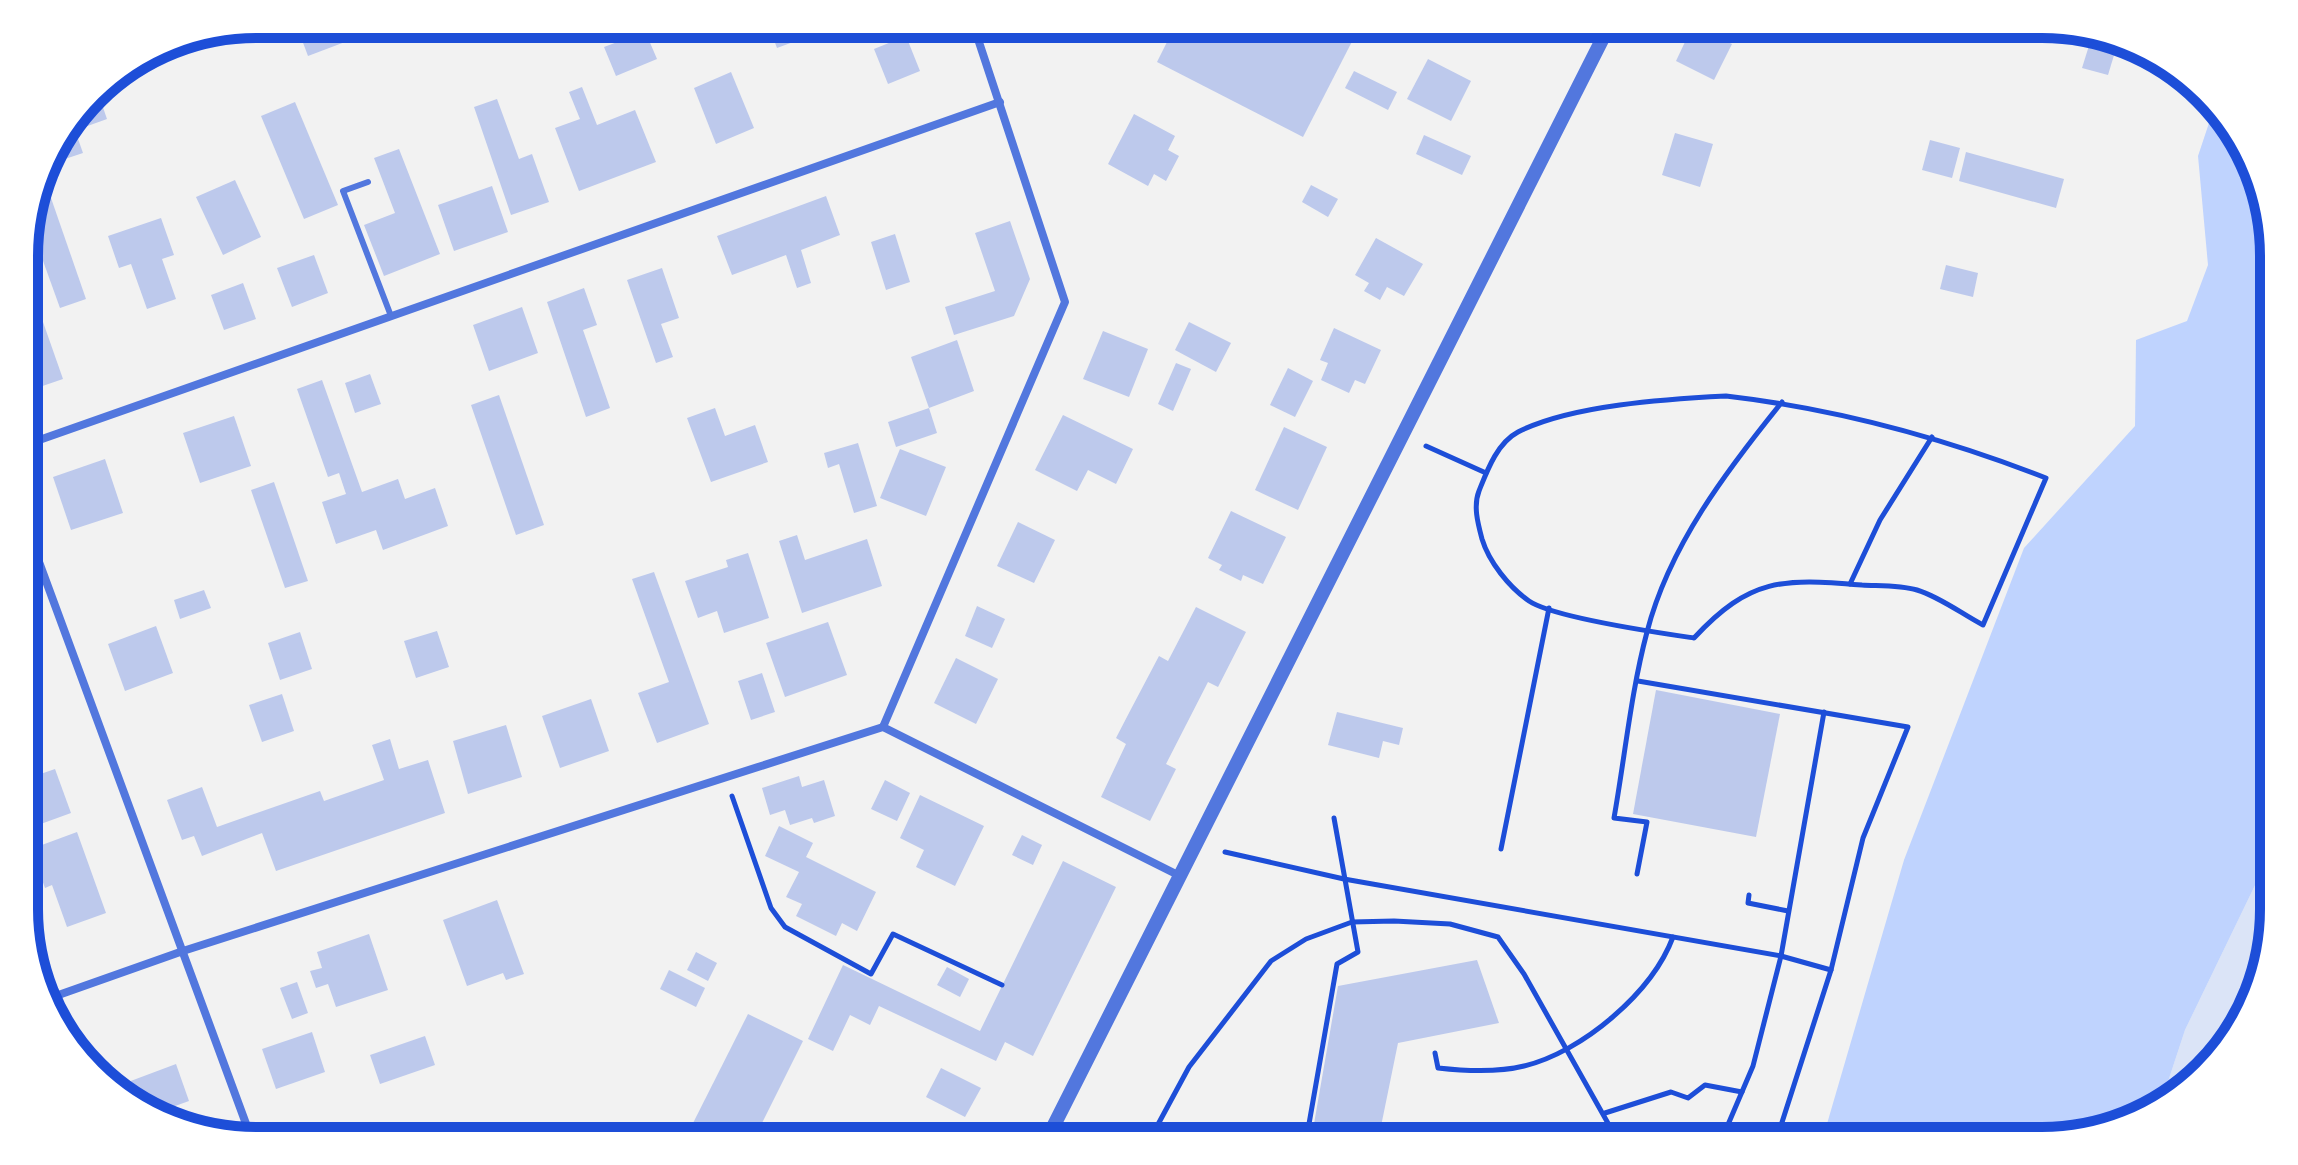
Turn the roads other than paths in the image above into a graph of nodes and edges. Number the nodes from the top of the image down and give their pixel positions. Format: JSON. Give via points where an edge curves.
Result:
{"nodes":[{"id":1,"x":978,"y":38,"type":"edge"},
{"id":2,"x":1603,"y":38,"type":"edge"},
{"id":3,"x":1000,"y":102,"type":"junction"},
{"id":4,"x":368,"y":182,"type":"dead end"},
{"id":5,"x":391,"y":316,"type":"junction"},
{"id":6,"x":38,"y":440,"type":"edge"},
{"id":7,"x":38,"y":559,"type":"edge"},
{"id":8,"x":883,"y":727,"type":"junction"},
{"id":9,"x":1180,"y":876,"type":"junction"},
{"id":10,"x":183,"y":951,"type":"junction"},
{"id":11,"x":56,"y":996,"type":"edge"},
{"id":12,"x":247,"y":1126,"type":"edge"},
{"id":13,"x":1053,"y":1127,"type":"edge"}],
"edges":[{"from":1,"to":3,"type":"street"},
{"from":2,"to":9,"type":"street"},
{"from":3,"to":5,"type":"street"},
{"from":3,"to":8,"type":"street","via":[[1065,302]]},
{"from":4,"to":5,"type":"lane","via":[[343,191]]},
{"from":5,"to":6,"type":"street"},
{"from":7,"to":10,"type":"street"},
{"from":8,"to":9,"type":"street"},
{"from":8,"to":10,"type":"street"},
{"from":9,"to":13,"type":"street"},
{"from":10,"to":11,"type":"street"},
{"from":10,"to":12,"type":"street"}]}
